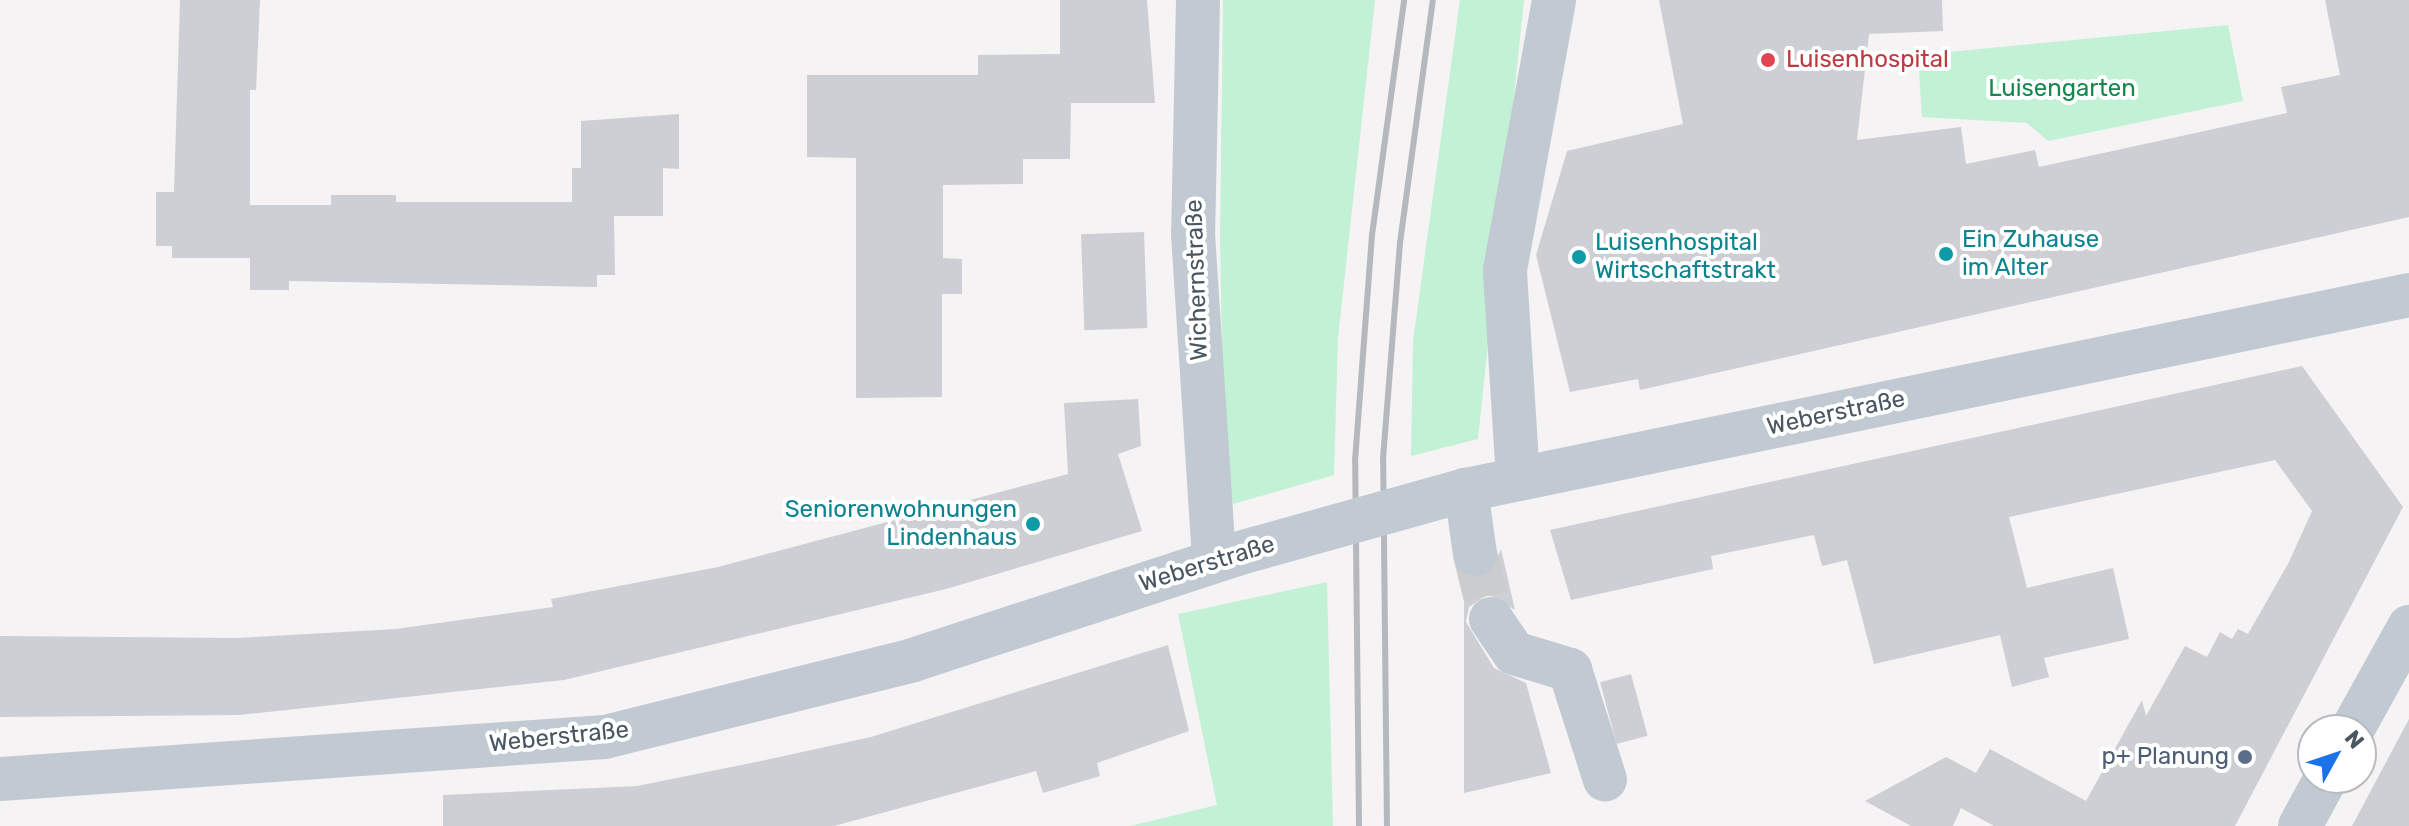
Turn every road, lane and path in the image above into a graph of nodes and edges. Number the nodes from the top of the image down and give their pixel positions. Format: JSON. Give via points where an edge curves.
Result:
{"nodes":[{"id":1,"x":1198,"y":0,"type":"edge"},
{"id":2,"x":1554,"y":0,"type":"edge"},
{"id":3,"x":2409,"y":295,"type":"edge"},
{"id":4,"x":1518,"y":479,"type":"junction"},
{"id":5,"x":1466,"y":490,"type":"junction"},
{"id":6,"x":1475,"y":554,"type":"tunnel mouth"},
{"id":7,"x":1227,"y":557,"type":"junction"},
{"id":8,"x":1491,"y":619,"type":"tunnel mouth"},
{"id":9,"x":2409,"y":627,"type":"edge"},
{"id":10,"x":2361,"y":714,"type":"edge"},
{"id":11,"x":0,"y":779,"type":"edge"},
{"id":12,"x":1605,"y":780,"type":"dead end"},
{"id":13,"x":2317,"y":794,"type":"edge"},
{"id":14,"x":2300,"y":826,"type":"edge"}],
"edges":[{"from":1,"to":7,"type":"street","name":"Wichernstraße","via":[[1193,234]]},
{"from":2,"to":4,"type":"street","via":[[1505,270]]},
{"from":3,"to":4,"type":"street","name":"Weberstraße"},
{"from":4,"to":5,"type":"street","name":"Weberstraße"},
{"from":5,"to":6,"type":"street"},
{"from":5,"to":7,"type":"street","name":"Weberstraße","bridge":true},
{"from":7,"to":11,"type":"street","name":"Weberstraße","via":[[913,660],[605,737]]},
{"from":8,"to":12,"type":"street","via":[[1514,653],[1570,670]]},
{"from":9,"to":10,"type":"street"},
{"from":13,"to":14,"type":"street"}]}
